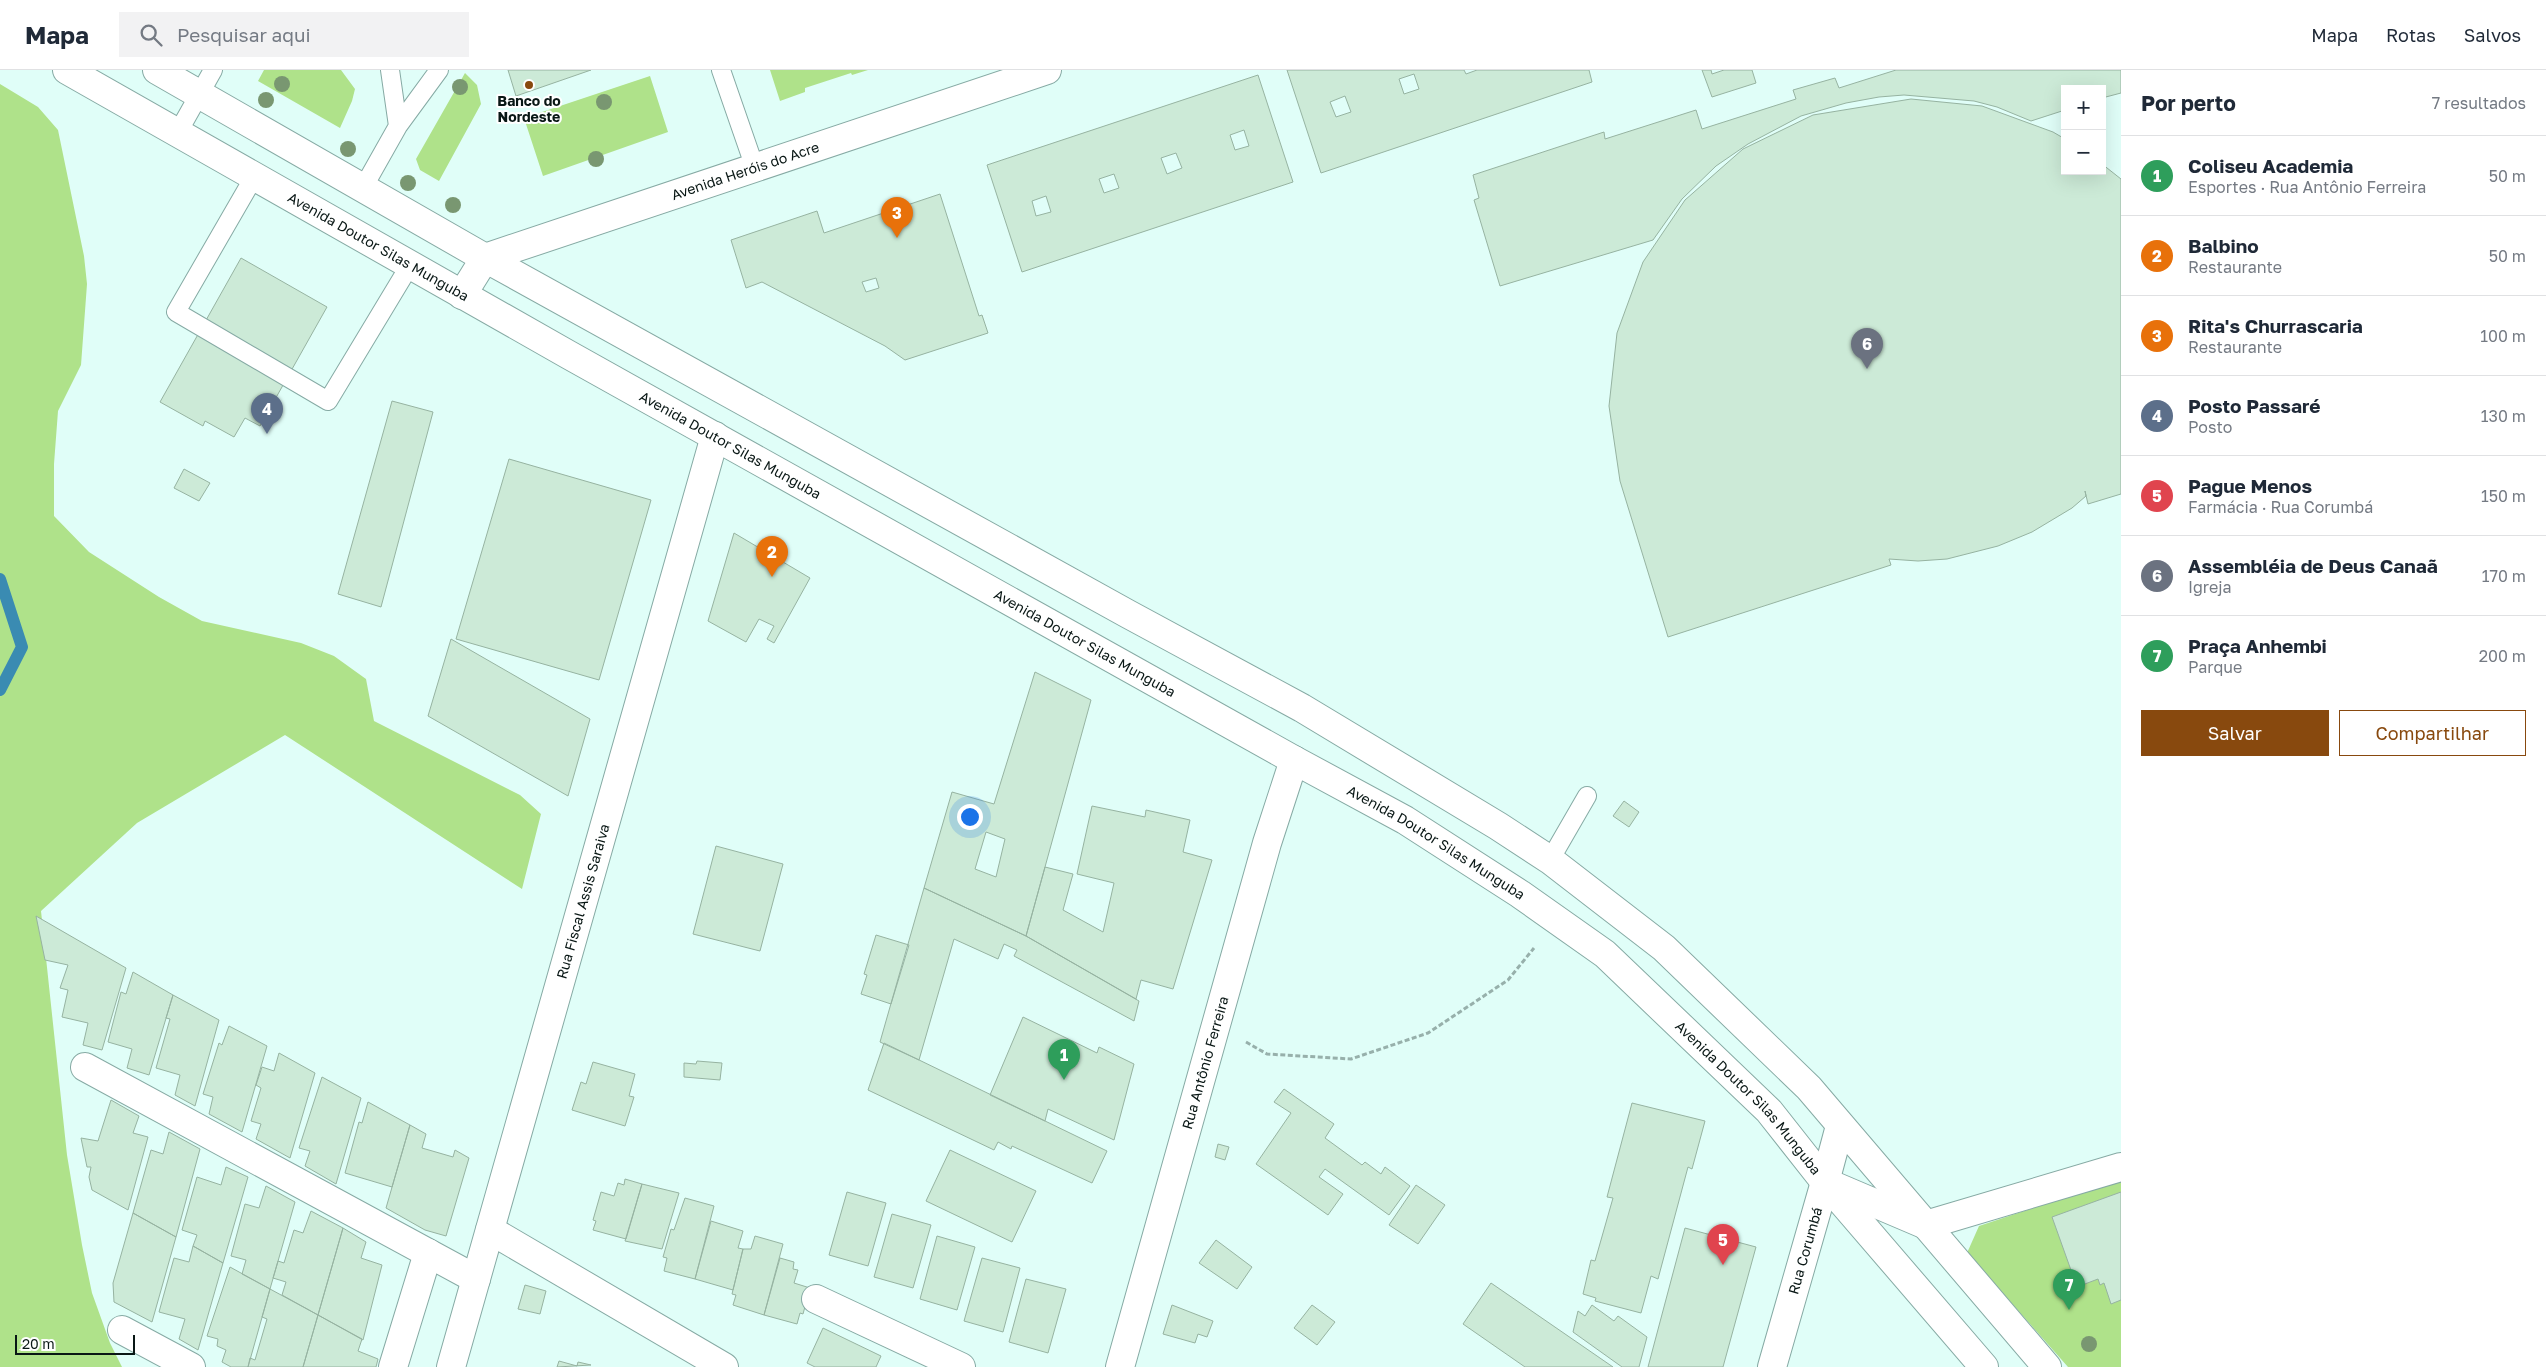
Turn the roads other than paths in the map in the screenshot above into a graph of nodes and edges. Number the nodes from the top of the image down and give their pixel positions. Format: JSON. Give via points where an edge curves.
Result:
{"nodes":[{"id":1,"x":67,"y":70,"type":"edge"},
{"id":2,"x":157,"y":70,"type":"edge"},
{"id":3,"x":213,"y":70,"type":"edge"},
{"id":4,"x":390,"y":70,"type":"edge"},
{"id":5,"x":439,"y":70,"type":"edge"},
{"id":6,"x":721,"y":70,"type":"edge"},
{"id":7,"x":1046,"y":70,"type":"edge"},
{"id":8,"x":199,"y":94,"type":"junction"},
{"id":9,"x":398,"y":126,"type":"junction"},
{"id":10,"x":177,"y":134,"type":"junction"},
{"id":11,"x":755,"y":168,"type":"junction"},
{"id":12,"x":254,"y":177,"type":"junction"},
{"id":13,"x":363,"y":188,"type":"junction"},
{"id":14,"x":485,"y":258,"type":"junction"},
{"id":15,"x":410,"y":265,"type":"junction"},
{"id":16,"x":462,"y":295,"type":"junction"},
{"id":17,"x":715,"y":436,"type":"junction"},
{"id":18,"x":1294,"y":760,"type":"junction"},
{"id":19,"x":1587,"y":796,"type":"dead end"},
{"id":20,"x":1550,"y":860,"type":"junction"},
{"id":21,"x":85,"y":1068,"type":"dead end"},
{"id":22,"x":1840,"y":1126,"type":"junction"},
{"id":23,"x":2121,"y":1167,"type":"edge"},
{"id":24,"x":1825,"y":1182,"type":"junction"},
{"id":25,"x":1926,"y":1226,"type":"junction"},
{"id":26,"x":490,"y":1230,"type":"junction"},
{"id":27,"x":428,"y":1253,"type":"junction"},
{"id":28,"x":476,"y":1279,"type":"junction"},
{"id":29,"x":816,"y":1299,"type":"dead end"},
{"id":30,"x":122,"y":1330,"type":"dead end"},
{"id":31,"x":928,"y":1360,"type":"edge"},
{"id":32,"x":191,"y":1367,"type":"edge"},
{"id":33,"x":393,"y":1367,"type":"edge"},
{"id":34,"x":451,"y":1367,"type":"edge"},
{"id":35,"x":724,"y":1367,"type":"edge"},
{"id":36,"x":961,"y":1367,"type":"edge"},
{"id":37,"x":1120,"y":1367,"type":"edge"},
{"id":38,"x":1772,"y":1367,"type":"edge"},
{"id":39,"x":1984,"y":1367,"type":"edge"},
{"id":40,"x":2047,"y":1367,"type":"edge"}],
"edges":[{"from":1,"to":10,"type":"main road","name":"Avenida Doutor Silas Munguba"},
{"from":2,"to":8,"type":"main road"},
{"from":3,"to":8,"type":"lane"},
{"from":4,"to":9,"type":"lane"},
{"from":5,"to":9,"type":"lane"},
{"from":6,"to":11,"type":"lane"},
{"from":7,"to":11,"type":"main road","name":"Avenida Heróis do Acre"},
{"from":8,"to":10,"type":"lane"},
{"from":8,"to":13,"type":"main road"},
{"from":9,"to":13,"type":"lane"},
{"from":10,"to":12,"type":"main road","name":"Avenida Doutor Silas Munguba"},
{"from":11,"to":14,"type":"main road","name":"Avenida Heróis do Acre"},
{"from":12,"to":15,"type":"main road","name":"Avenida Doutor Silas Munguba"},
{"from":12,"to":15,"type":"lane","via":[[176,312],[328,401]]},
{"from":13,"to":14,"type":"main road"},
{"from":14,"to":16,"type":"main road"},
{"from":14,"to":20,"type":"main road","via":[[1302,708]]},
{"from":15,"to":16,"type":"main road","name":"Avenida Doutor Silas Munguba"},
{"from":16,"to":17,"type":"main road","name":"Avenida Doutor Silas Munguba"},
{"from":17,"to":18,"type":"main road","name":"Avenida Doutor Silas Munguba"},
{"from":17,"to":26,"type":"main road","name":"Rua Fiscal Assis Saraiva"},
{"from":18,"to":24,"type":"main road","name":"Avenida Doutor Silas Munguba","via":[[1405,820],[1520,894],[1605,954],[1769,1111]]},
{"from":18,"to":37,"type":"main road","name":"Rua Antônio Ferreira"},
{"from":19,"to":20,"type":"lane"},
{"from":20,"to":22,"type":"main road","via":[[1664,948],[1809,1088]]},
{"from":21,"to":27,"type":"main road"},
{"from":22,"to":24,"type":"main road","name":"Rua Corumbá"},
{"from":22,"to":25,"type":"main road"},
{"from":23,"to":25,"type":"main road"},
{"from":24,"to":25,"type":"main road"},
{"from":24,"to":38,"type":"main road","name":"Rua Corumbá"},
{"from":24,"to":39,"type":"main road","name":"Avenida Doutor Silas Munguba"},
{"from":25,"to":40,"type":"main road"},
{"from":26,"to":28,"type":"main road","name":"Rua Fiscal Assis Saraiva"},
{"from":26,"to":35,"type":"main road"},
{"from":27,"to":28,"type":"main road"},
{"from":27,"to":33,"type":"main road"},
{"from":28,"to":34,"type":"main road","name":"Rua Fiscal Assis Saraiva"},
{"from":29,"to":31,"type":"main road"},
{"from":30,"to":32,"type":"main road"},
{"from":31,"to":36,"type":"main road"}]}
